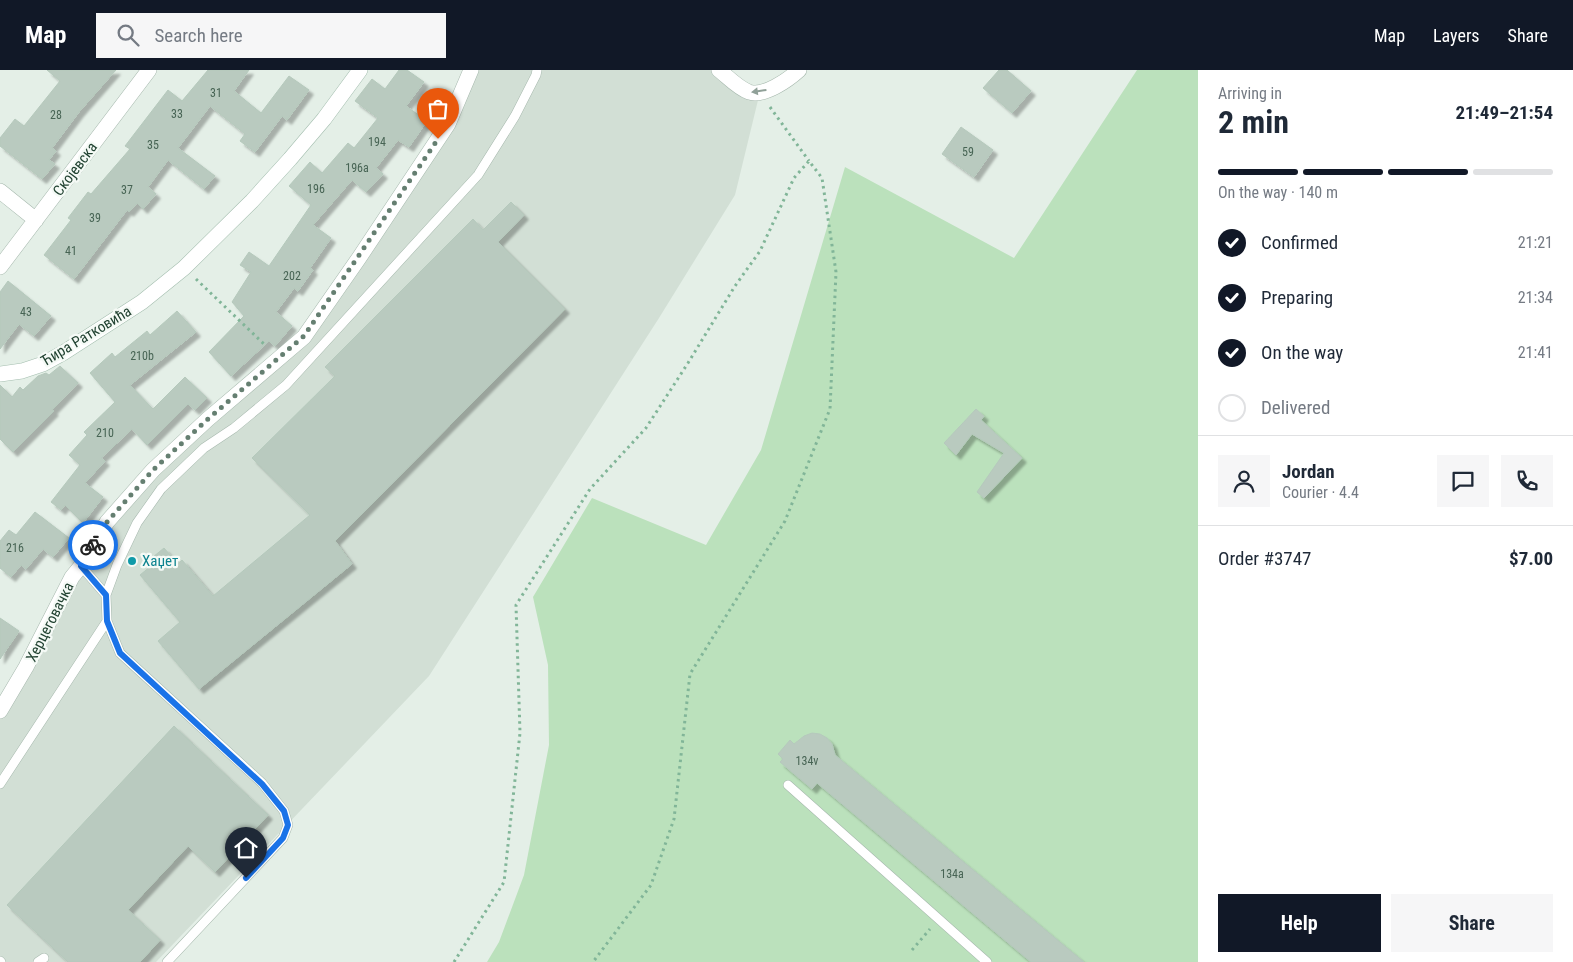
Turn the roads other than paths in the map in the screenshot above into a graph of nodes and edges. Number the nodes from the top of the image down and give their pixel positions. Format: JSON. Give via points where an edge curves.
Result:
{"nodes":[{"id":1,"x":149,"y":70,"type":"edge"},
{"id":2,"x":360,"y":70,"type":"edge"},
{"id":3,"x":471,"y":70,"type":"edge"},
{"id":4,"x":537,"y":70,"type":"edge"},
{"id":5,"x":720,"y":70,"type":"edge"},
{"id":6,"x":799,"y":70,"type":"edge"},
{"id":7,"x":0,"y":191,"type":"edge"},
{"id":8,"x":36,"y":220,"type":"junction"},
{"id":9,"x":0,"y":267,"type":"edge"},
{"id":10,"x":0,"y":374,"type":"edge"},
{"id":11,"x":81,"y":566,"type":"junction"},
{"id":12,"x":106,"y":595,"type":"junction"},
{"id":13,"x":107,"y":621,"type":"junction"},
{"id":14,"x":0,"y":710,"type":"edge"},
{"id":15,"x":0,"y":784,"type":"edge"},
{"id":16,"x":788,"y":785,"type":"dead end"},
{"id":17,"x":167,"y":962,"type":"edge"},
{"id":18,"x":987,"y":962,"type":"edge"}],
"edges":[{"from":1,"to":8,"type":"street","name":"Скојевска"},
{"from":2,"to":10,"type":"street","name":"Ћира Ратковића","via":[[290,159],[184,268],[98,332],[43,364],[22,372]]},
{"from":3,"to":11,"type":"street","name":"Херцеговачка","via":[[438,140],[304,336],[153,470],[107,522]]},
{"from":4,"to":12,"type":"lane","via":[[515,116],[478,175],[286,385],[204,448],[161,489],[137,523]]},
{"from":6,"to":5,"type":"street","one_way":true,"via":[[790,79],[760,92],[750,92]]},
{"from":7,"to":8,"type":"street"},
{"from":8,"to":9,"type":"street","name":"Скојевска"},
{"from":11,"to":12,"type":"lane"},
{"from":11,"to":14,"type":"street","name":"Херцеговачка"},
{"from":12,"to":13,"type":"lane"},
{"from":13,"to":15,"type":"lane"},
{"from":13,"to":17,"type":"lane","via":[[120,653],[262,784],[284,811],[288,825],[283,838]]},
{"from":16,"to":18,"type":"lane"}]}
